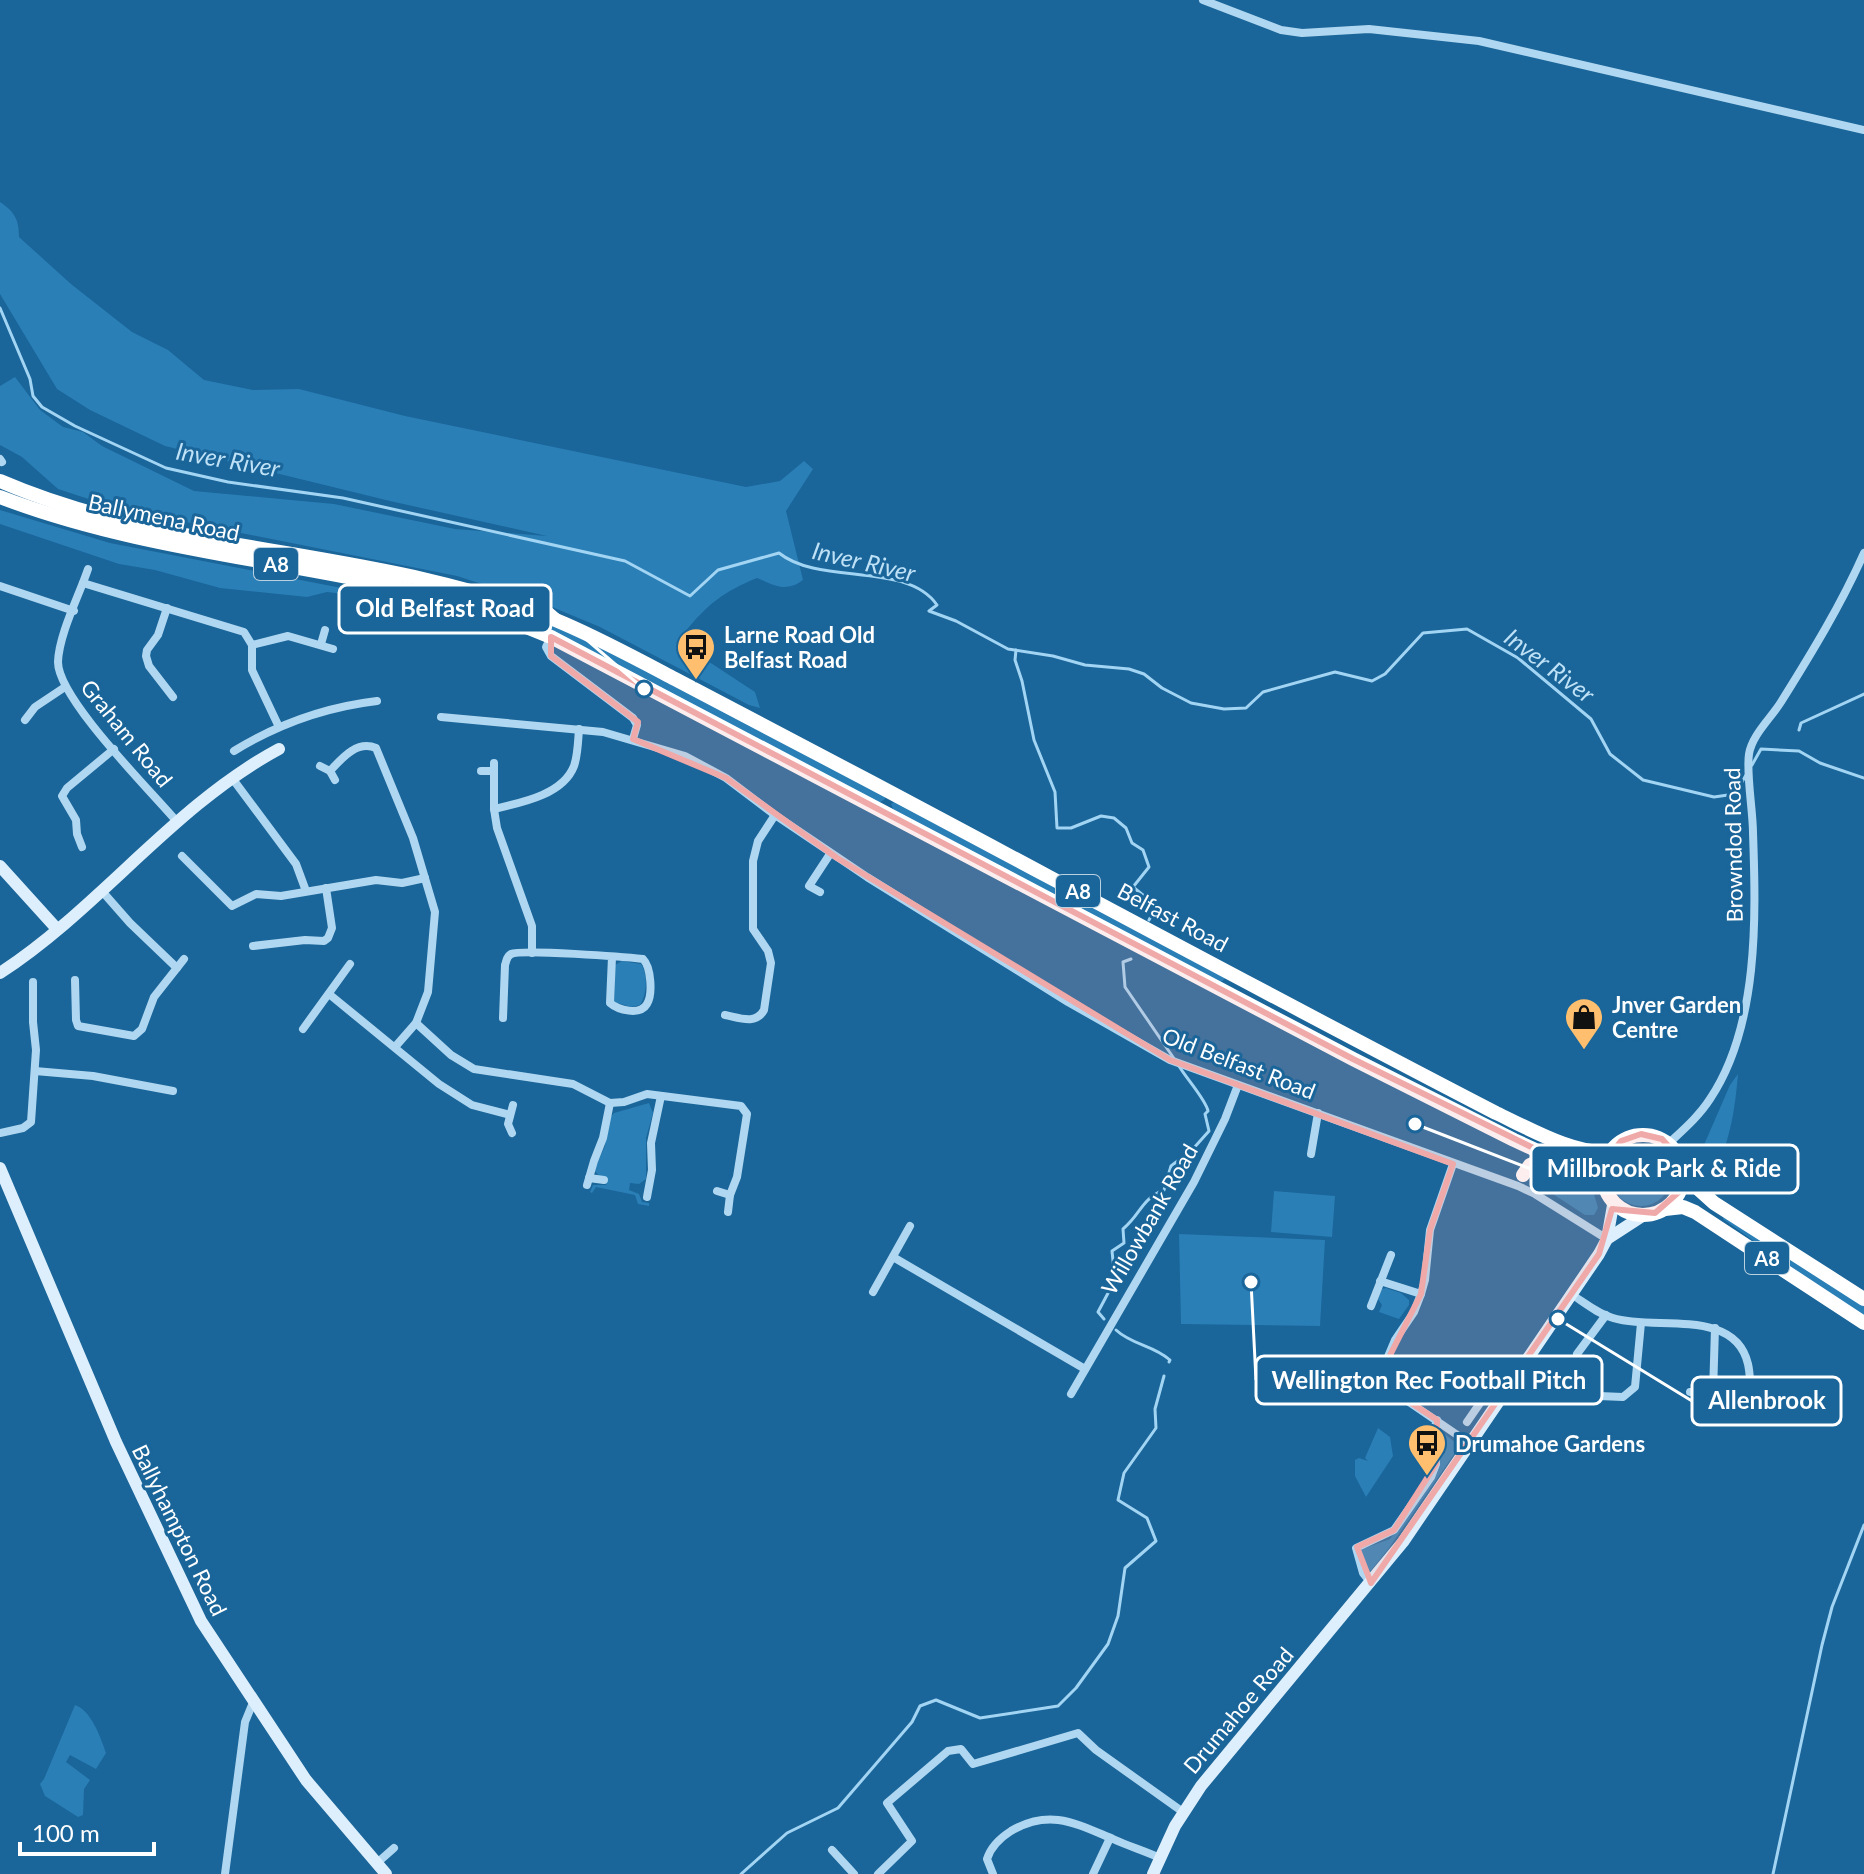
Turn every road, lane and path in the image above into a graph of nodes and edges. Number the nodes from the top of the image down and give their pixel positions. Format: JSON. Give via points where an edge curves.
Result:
{"nodes":[{"id":1,"x":1203,"y":0,"type":"edge"},
{"id":2,"x":1864,"y":130,"type":"edge"},
{"id":3,"x":0,"y":481,"type":"edge"},
{"id":4,"x":0,"y":497,"type":"edge"},
{"id":5,"x":1864,"y":553,"type":"edge"},
{"id":6,"x":88,"y":569,"type":"dead end"},
{"id":7,"x":83,"y":583,"type":"junction"},
{"id":8,"x":0,"y":586,"type":"edge"},
{"id":9,"x":167,"y":608,"type":"junction"},
{"id":10,"x":74,"y":611,"type":"junction"},
{"id":11,"x":549,"y":618,"type":"joint"},
{"id":12,"x":325,"y":630,"type":"dead end"},
{"id":13,"x":551,"y":637,"type":"junction"},
{"id":14,"x":321,"y":644,"type":"junction"},
{"id":15,"x":252,"y":645,"type":"junction"},
{"id":16,"x":333,"y":649,"type":"dead end"},
{"id":17,"x":65,"y":687,"type":"junction"},
{"id":18,"x":173,"y":697,"type":"dead end"},
{"id":19,"x":371,"y":699,"type":"dead end"},
{"id":20,"x":441,"y":717,"type":"dead end"},
{"id":21,"x":25,"y":720,"type":"dead end"},
{"id":22,"x":279,"y":727,"type":"junction"},
{"id":23,"x":579,"y":729,"type":"junction"},
{"id":24,"x":633,"y":739,"type":"junction"},
{"id":25,"x":114,"y":749,"type":"junction"},
{"id":26,"x":279,"y":749,"type":"dead end"},
{"id":27,"x":234,"y":751,"type":"dead end"},
{"id":28,"x":320,"y":766,"type":"dead end"},
{"id":29,"x":330,"y":771,"type":"junction"},
{"id":30,"x":481,"y":771,"type":"dead end"},
{"id":31,"x":232,"y":778,"type":"junction"},
{"id":32,"x":335,"y":780,"type":"dead end"},
{"id":33,"x":494,"y":809,"type":"junction"},
{"id":34,"x":775,"y":815,"type":"junction"},
{"id":35,"x":178,"y":823,"type":"junction"},
{"id":36,"x":82,"y":847,"type":"dead end"},
{"id":37,"x":830,"y":854,"type":"junction"},
{"id":38,"x":182,"y":856,"type":"dead end"},
{"id":39,"x":198,"y":857,"type":"dead end"},
{"id":40,"x":190,"y":864,"type":"junction"},
{"id":41,"x":0,"y":866,"type":"edge"},
{"id":42,"x":425,"y":878,"type":"junction"},
{"id":43,"x":326,"y":888,"type":"junction"},
{"id":44,"x":101,"y":890,"type":"junction"},
{"id":45,"x":306,"y":891,"type":"junction"},
{"id":46,"x":820,"y":892,"type":"dead end"},
{"id":47,"x":57,"y":929,"type":"junction"},
{"id":48,"x":253,"y":946,"type":"dead end"},
{"id":49,"x":532,"y":953,"type":"junction"},
{"id":50,"x":612,"y":957,"type":"junction"},
{"id":51,"x":184,"y":959,"type":"dead end"},
{"id":52,"x":350,"y":964,"type":"dead end"},
{"id":53,"x":177,"y":968,"type":"junction"},
{"id":54,"x":0,"y":973,"type":"edge"},
{"id":55,"x":75,"y":980,"type":"dead end"},
{"id":56,"x":33,"y":982,"type":"dead end"},
{"id":57,"x":76,"y":991,"type":"junction"},
{"id":58,"x":87,"y":992,"type":"dead end"},
{"id":59,"x":329,"y":994,"type":"junction"},
{"id":60,"x":514,"y":1013,"type":"dead end"},
{"id":61,"x":725,"y":1015,"type":"dead end"},
{"id":62,"x":416,"y":1023,"type":"junction"},
{"id":63,"x":303,"y":1029,"type":"dead end"},
{"id":64,"x":395,"y":1047,"type":"junction"},
{"id":65,"x":35,"y":1071,"type":"junction"},
{"id":66,"x":1238,"y":1085,"type":"junction"},
{"id":67,"x":173,"y":1091,"type":"dead end"},
{"id":68,"x":661,"y":1096,"type":"junction"},
{"id":69,"x":610,"y":1103,"type":"junction"},
{"id":70,"x":1318,"y":1113,"type":"junction"},
{"id":71,"x":0,"y":1133,"type":"edge"},
{"id":72,"x":512,"y":1133,"type":"dead end"},
{"id":73,"x":1669,"y":1143,"type":"junction"},
{"id":74,"x":1610,"y":1151,"type":"junction"},
{"id":75,"x":1311,"y":1154,"type":"dead end"},
{"id":76,"x":1550,"y":1157,"type":"junction"},
{"id":77,"x":1453,"y":1164,"type":"junction"},
{"id":78,"x":0,"y":1168,"type":"edge"},
{"id":79,"x":1683,"y":1168,"type":"junction"},
{"id":80,"x":604,"y":1180,"type":"dead end"},
{"id":81,"x":1520,"y":1180,"type":"junction"},
{"id":82,"x":1603,"y":1185,"type":"junction"},
{"id":83,"x":638,"y":1188,"type":"dead end"},
{"id":84,"x":717,"y":1191,"type":"dead end"},
{"id":85,"x":730,"y":1195,"type":"junction"},
{"id":86,"x":1613,"y":1205,"type":"junction"},
{"id":87,"x":1665,"y":1209,"type":"junction"},
{"id":88,"x":728,"y":1212,"type":"dead end"},
{"id":89,"x":1644,"y":1215,"type":"junction"},
{"id":90,"x":910,"y":1226,"type":"dead end"},
{"id":91,"x":1607,"y":1239,"type":"junction"},
{"id":92,"x":1391,"y":1255,"type":"dead end"},
{"id":93,"x":893,"y":1257,"type":"junction"},
{"id":94,"x":1380,"y":1281,"type":"junction"},
{"id":95,"x":873,"y":1292,"type":"dead end"},
{"id":96,"x":1421,"y":1294,"type":"junction"},
{"id":97,"x":1571,"y":1294,"type":"junction"},
{"id":98,"x":1864,"y":1299,"type":"edge"},
{"id":99,"x":1371,"y":1306,"type":"dead end"},
{"id":100,"x":1606,"y":1315,"type":"junction"},
{"id":101,"x":1641,"y":1323,"type":"junction"},
{"id":102,"x":1864,"y":1323,"type":"edge"},
{"id":103,"x":1715,"y":1328,"type":"junction"},
{"id":104,"x":1585,"y":1345,"type":"junction"},
{"id":105,"x":1594,"y":1353,"type":"dead end"},
{"id":106,"x":1577,"y":1354,"type":"dead end"},
{"id":107,"x":1085,"y":1369,"type":"junction"},
{"id":108,"x":1498,"y":1377,"type":"dead end"},
{"id":109,"x":1492,"y":1385,"type":"junction"},
{"id":110,"x":1690,"y":1392,"type":"dead end"},
{"id":111,"x":1713,"y":1393,"type":"junction"},
{"id":112,"x":1071,"y":1394,"type":"dead end"},
{"id":113,"x":1504,"y":1394,"type":"junction"},
{"id":114,"x":1750,"y":1395,"type":"junction"},
{"id":115,"x":1599,"y":1396,"type":"dead end"},
{"id":116,"x":1750,"y":1419,"type":"dead end"},
{"id":117,"x":1437,"y":1420,"type":"junction"},
{"id":118,"x":1467,"y":1422,"type":"dead end"},
{"id":119,"x":1469,"y":1443,"type":"junction"},
{"id":120,"x":1371,"y":1583,"type":"junction"},
{"id":121,"x":255,"y":1699,"type":"junction"},
{"id":122,"x":1183,"y":1812,"type":"junction"},
{"id":123,"x":1110,"y":1838,"type":"junction"},
{"id":124,"x":394,"y":1848,"type":"dead end"},
{"id":125,"x":832,"y":1850,"type":"dead end"},
{"id":126,"x":1160,"y":1858,"type":"junction"},
{"id":127,"x":377,"y":1863,"type":"junction"},
{"id":128,"x":225,"y":1874,"type":"edge"},
{"id":129,"x":386,"y":1874,"type":"edge"},
{"id":130,"x":854,"y":1874,"type":"edge"},
{"id":131,"x":878,"y":1874,"type":"edge"},
{"id":132,"x":993,"y":1874,"type":"edge"},
{"id":133,"x":1093,"y":1874,"type":"edge"},
{"id":134,"x":1153,"y":1874,"type":"edge"}],
"edges":[{"from":1,"to":2,"type":"street","via":[[1281,30],[1369,29],[1479,41]]},
{"from":3,"to":11,"type":"highway","name":"Ballymena Road","number":"A8","via":[[141,526],[432,581]]},
{"from":4,"to":13,"type":"highway","name":"Ballymena Road","number":"A8","via":[[137,537],[407,589]]},
{"from":5,"to":73,"type":"street","name":"Browndod Road","via":[[1749,754],[1754,846],[1746,1009],[1718,1087]]},
{"from":6,"to":7,"type":"street","name":"Graham Road"},
{"from":7,"to":9,"type":"street"},
{"from":7,"to":10,"type":"street","name":"Graham Road"},
{"from":8,"to":10,"type":"street"},
{"from":9,"to":15,"type":"street","via":[[240,630]]},
{"from":9,"to":18,"type":"street","via":[[146,656]]},
{"from":10,"to":17,"type":"street","name":"Graham Road","via":[[59,654]]},
{"from":11,"to":74,"type":"highway","name":"Belfast Road","number":"A8","via":[[1496,1113],[1584,1149]]},
{"from":12,"to":14,"type":"street"},
{"from":13,"to":24,"type":"street","via":[[546,647],[551,656],[633,718]]},
{"from":13,"to":76,"type":"highway","name":"Belfast Road","number":"A8","via":[[1353,1059]]},
{"from":14,"to":15,"type":"street","via":[[286,636]]},
{"from":14,"to":16,"type":"street"},
{"from":15,"to":22,"type":"street","via":[[252,670]]},
{"from":17,"to":21,"type":"street"},
{"from":17,"to":25,"type":"street","name":"Graham Road"},
{"from":19,"to":22,"type":"street"},
{"from":20,"to":23,"type":"street","name":"Old Belfast Road"},
{"from":22,"to":27,"type":"street"},
{"from":23,"to":24,"type":"street","name":"Old Belfast Road"},
{"from":23,"to":33,"type":"street","via":[[569,776],[535,798]]},
{"from":24,"to":34,"type":"street","name":"Old Belfast Road","via":[[685,756],[726,778]]},
{"from":25,"to":35,"type":"street","name":"Graham Road"},
{"from":25,"to":36,"type":"street","via":[[62,796],[76,820]]},
{"from":26,"to":31,"type":"street"},
{"from":28,"to":29,"type":"street"},
{"from":29,"to":32,"type":"street"},
{"from":29,"to":42,"type":"street","via":[[350,752],[376,748]]},
{"from":30,"to":33,"type":"street","via":[[494,767]]},
{"from":31,"to":35,"type":"street"},
{"from":31,"to":45,"type":"street","via":[[294,860]]},
{"from":33,"to":49,"type":"street","via":[[532,926]]},
{"from":34,"to":37,"type":"street","name":"Old Belfast Road"},
{"from":34,"to":61,"type":"street","via":[[758,841],[753,861],[753,929],[771,963],[764,1010],[753,1020]]},
{"from":35,"to":44,"type":"street"},
{"from":37,"to":46,"type":"street","via":[[809,886]]},
{"from":37,"to":66,"type":"street","name":"Old Belfast Road","via":[[1170,1060]]},
{"from":38,"to":40,"type":"street"},
{"from":39,"to":40,"type":"street"},
{"from":40,"to":45,"type":"street","via":[[232,906],[256,894]]},
{"from":41,"to":47,"type":"street"},
{"from":42,"to":43,"type":"street"},
{"from":42,"to":62,"type":"street","via":[[435,912],[428,992]]},
{"from":43,"to":45,"type":"street"},
{"from":43,"to":48,"type":"street","via":[[332,928],[328,938]]},
{"from":44,"to":47,"type":"street"},
{"from":44,"to":53,"type":"street"},
{"from":47,"to":54,"type":"street"},
{"from":49,"to":50,"type":"street"},
{"from":49,"to":60,"type":"street","via":[[507,958],[503,1016]]},
{"from":50,"to":50,"type":"street","via":[[610,1003],[620,1010],[644,1007],[648,964]]},
{"from":51,"to":53,"type":"street"},
{"from":52,"to":59,"type":"street"},
{"from":53,"to":57,"type":"street","via":[[134,1036],[79,1027]]},
{"from":55,"to":57,"type":"street"},
{"from":56,"to":65,"type":"street"},
{"from":57,"to":58,"type":"street"},
{"from":59,"to":63,"type":"street"},
{"from":59,"to":64,"type":"street"},
{"from":62,"to":64,"type":"street"},
{"from":62,"to":69,"type":"street","via":[[474,1069],[573,1084]]},
{"from":64,"to":72,"type":"street","via":[[472,1105],[512,1110]]},
{"from":65,"to":67,"type":"street"},
{"from":65,"to":71,"type":"street","via":[[31,1122]]},
{"from":66,"to":70,"type":"street","name":"Old Belfast Road"},
{"from":66,"to":107,"type":"street","name":"Willowbank Road","via":[[1205,1161]]},
{"from":68,"to":69,"type":"street"},
{"from":68,"to":83,"type":"street","via":[[648,1193]]},
{"from":68,"to":85,"type":"street","via":[[741,1106],[747,1114]]},
{"from":69,"to":80,"type":"street","via":[[588,1182]]},
{"from":70,"to":75,"type":"street"},
{"from":70,"to":77,"type":"street","name":"Old Belfast Road"},
{"from":73,"to":74,"type":"highway","via":[[1634,1135]]},
{"from":73,"to":79,"type":"highway","number":"A8"},
{"from":74,"to":82,"type":"highway"},
{"from":76,"to":81,"type":"highway","via":[[1530,1165]]},
{"from":76,"to":82,"type":"highway","name":"Belfast Road","number":"A8"},
{"from":77,"to":81,"type":"street","name":"Old Belfast Road"},
{"from":77,"to":96,"type":"street","via":[[1430,1230]]},
{"from":78,"to":121,"type":"street","name":"Ballyhampton Road","via":[[149,1517],[207,1632]]},
{"from":79,"to":87,"type":"highway","via":[[1680,1191]]},
{"from":79,"to":98,"type":"highway","number":"A8","via":[[1714,1203]]},
{"from":81,"to":91,"type":"street","name":"Old Belfast Road"},
{"from":82,"to":86,"type":"highway"},
{"from":84,"to":85,"type":"street"},
{"from":85,"to":88,"type":"street"},
{"from":86,"to":89,"type":"highway"},
{"from":86,"to":91,"type":"street","name":"Drumahoe Road"},
{"from":87,"to":89,"type":"highway","number":"A8"},
{"from":87,"to":102,"type":"highway","number":"A8","via":[[1695,1212]]},
{"from":89,"to":91,"type":"street","name":"Drumahoe Road"},
{"from":90,"to":93,"type":"street"},
{"from":91,"to":97,"type":"street","name":"Drumahoe Road"},
{"from":92,"to":94,"type":"street"},
{"from":93,"to":95,"type":"street"},
{"from":93,"to":107,"type":"street"},
{"from":94,"to":96,"type":"street"},
{"from":94,"to":99,"type":"street"},
{"from":96,"to":117,"type":"street","via":[[1381,1376],[1387,1387]]},
{"from":97,"to":100,"type":"street"},
{"from":97,"to":113,"type":"street","name":"Drumahoe Road"},
{"from":100,"to":101,"type":"street"},
{"from":100,"to":104,"type":"street"},
{"from":101,"to":103,"type":"street"},
{"from":101,"to":115,"type":"street","via":[[1635,1387],[1623,1397]]},
{"from":103,"to":111,"type":"street"},
{"from":103,"to":114,"type":"street","via":[[1743,1352]]},
{"from":104,"to":105,"type":"street"},
{"from":104,"to":106,"type":"street"},
{"from":107,"to":112,"type":"street","name":"Willowbank Road"},
{"from":108,"to":109,"type":"street"},
{"from":109,"to":113,"type":"street"},
{"from":109,"to":118,"type":"street"},
{"from":110,"to":111,"type":"street"},
{"from":111,"to":114,"type":"street"},
{"from":113,"to":119,"type":"street","name":"Drumahoe Road"},
{"from":114,"to":116,"type":"street"},
{"from":117,"to":119,"type":"street"},
{"from":117,"to":120,"type":"street","via":[[1431,1477],[1394,1530],[1356,1548]]},
{"from":119,"to":120,"type":"street","name":"Drumahoe Road"},
{"from":120,"to":122,"type":"street","name":"Drumahoe Road"},
{"from":121,"to":127,"type":"street","name":"Ballyhampton Road","via":[[306,1780]]},
{"from":121,"to":128,"type":"street","via":[[245,1722]]},
{"from":122,"to":126,"type":"street","name":"Drumahoe Road"},
{"from":122,"to":131,"type":"street","via":[[1078,1733],[973,1764],[961,1749],[948,1751],[887,1803],[912,1841]]},
{"from":123,"to":126,"type":"street"},
{"from":123,"to":132,"type":"street","via":[[1078,1823],[1032,1821],[992,1847],[987,1863]]},
{"from":123,"to":133,"type":"street"},
{"from":124,"to":127,"type":"street"},
{"from":125,"to":130,"type":"street"},
{"from":126,"to":134,"type":"street","name":"Drumahoe Road"},
{"from":127,"to":129,"type":"street","name":"Ballyhampton Road"}]}
